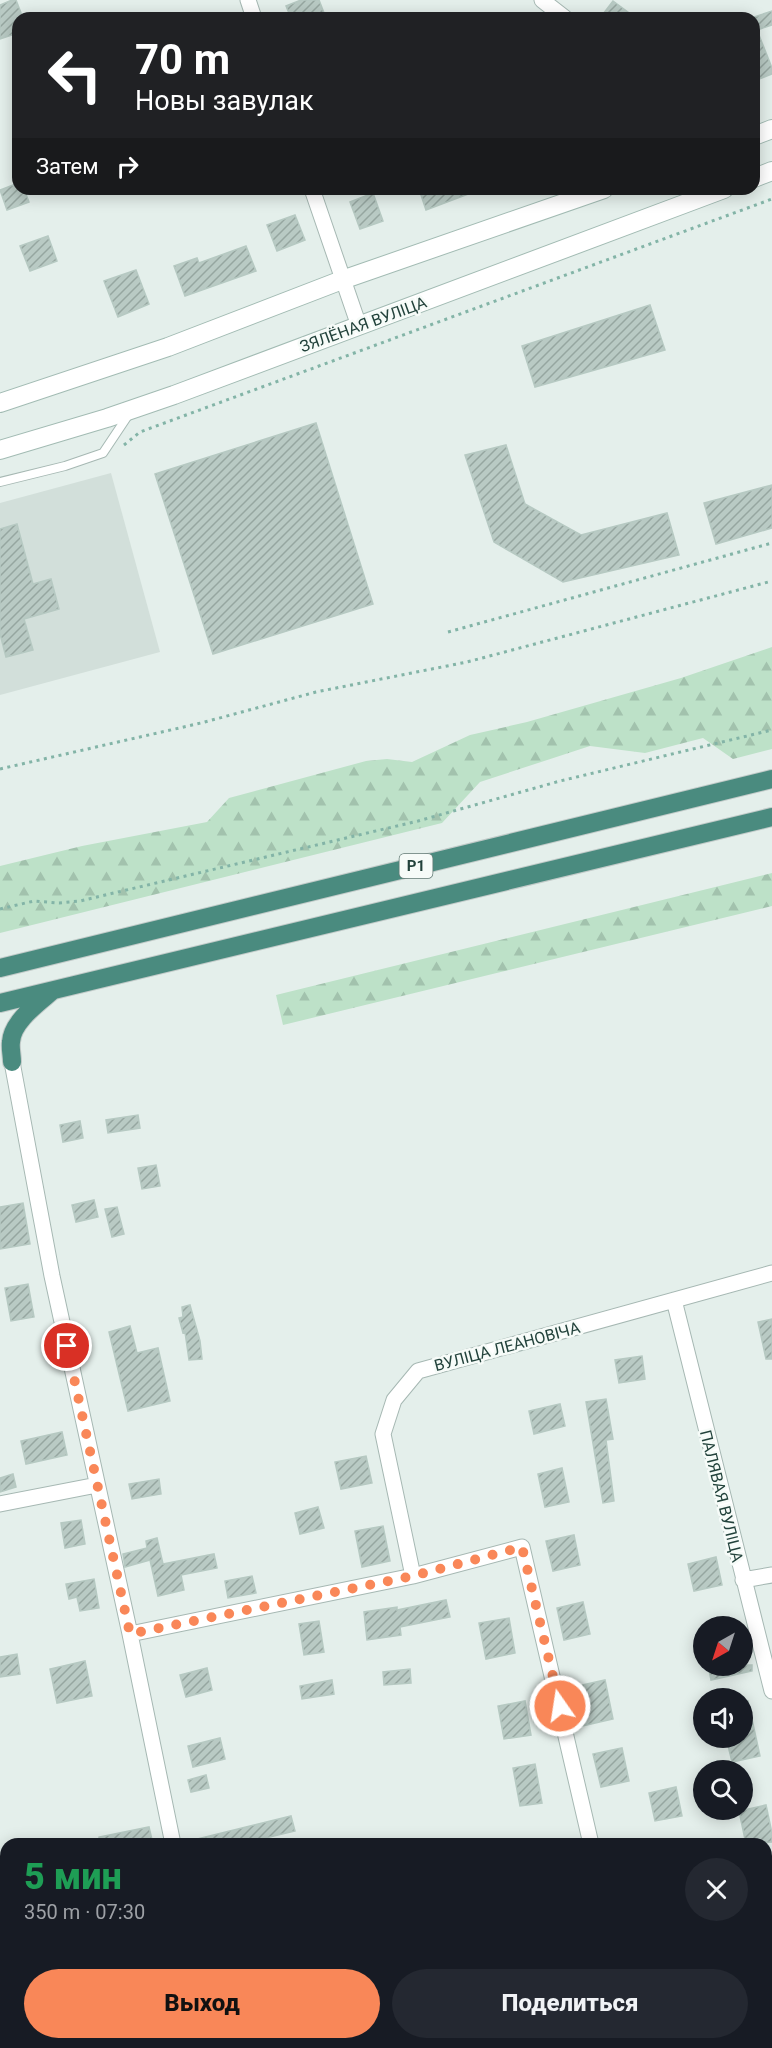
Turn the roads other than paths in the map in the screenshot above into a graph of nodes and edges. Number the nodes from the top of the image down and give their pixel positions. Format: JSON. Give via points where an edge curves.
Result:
{"nodes":[{"id":1,"x":542,"y":0,"type":"edge"},
{"id":2,"x":557,"y":12,"type":"edge"},
{"id":3,"x":314,"y":195,"type":"edge"},
{"id":4,"x":586,"y":195,"type":"edge"},
{"id":5,"x":708,"y":195,"type":"edge"},
{"id":6,"x":342,"y":280,"type":"junction"},
{"id":7,"x":359,"y":326,"type":"junction"},
{"id":8,"x":1,"y":398,"type":"edge"},
{"id":9,"x":132,"y":410,"type":"junction"},
{"id":10,"x":0,"y":450,"type":"edge"},
{"id":11,"x":0,"y":482,"type":"edge"},
{"id":12,"x":772,"y":779,"type":"edge"},
{"id":13,"x":772,"y":817,"type":"edge"},
{"id":14,"x":0,"y":968,"type":"edge"},
{"id":15,"x":55,"y":989,"type":"junction"},
{"id":16,"x":0,"y":1003,"type":"edge"},
{"id":17,"x":0,"y":1045,"type":"edge"},
{"id":18,"x":12,"y":1062,"type":"junction"},
{"id":19,"x":772,"y":1273,"type":"edge"},
{"id":20,"x":674,"y":1300,"type":"junction"},
{"id":21,"x":97,"y":1485,"type":"junction"},
{"id":22,"x":0,"y":1504,"type":"edge"},
{"id":23,"x":772,"y":1575,"type":"edge"},
{"id":24,"x":413,"y":1576,"type":"junction"},
{"id":25,"x":743,"y":1580,"type":"junction"},
{"id":26,"x":130,"y":1634,"type":"junction"},
{"id":27,"x":772,"y":1691,"type":"edge"},
{"id":28,"x":172,"y":1838,"type":"edge"},
{"id":29,"x":590,"y":1838,"type":"edge"}],
"edges":[{"from":1,"to":2,"type":"street"},
{"from":3,"to":6,"type":"street"},
{"from":4,"to":6,"type":"main road"},
{"from":5,"to":7,"type":"main road","name":"ЗЯЛЁНАЯ ВУЛІЦА"},
{"from":6,"to":7,"type":"street"},
{"from":6,"to":8,"type":"main road","via":[[168,347]]},
{"from":7,"to":9,"type":"main road","name":"ЗЯЛЁНАЯ ВУЛІЦА"},
{"from":9,"to":10,"type":"main road","name":"ЗЯЛЁНАЯ ВУЛІЦА"},
{"from":9,"to":11,"type":"lane","via":[[103,453]]},
{"from":12,"to":14,"type":"highway","number":"Р1"},
{"from":13,"to":15,"type":"highway","number":"Р1"},
{"from":15,"to":16,"type":"highway","number":"Р1"},
{"from":15,"to":18,"type":"highway","via":[[16,1028],[11,1040]]},
{"from":17,"to":18,"type":"highway"},
{"from":18,"to":21,"type":"street"},
{"from":19,"to":20,"type":"street","name":"ВУЛІЦА ЛЕАНОВІЧА"},
{"from":20,"to":24,"type":"street","name":"ВУЛІЦА ЛЕАНОВІЧА","via":[[417,1371],[394,1400],[383,1434]]},
{"from":20,"to":25,"type":"street","name":"ПАЛЯВАЯ ВУЛІЦА"},
{"from":21,"to":22,"type":"street"},
{"from":21,"to":26,"type":"street"},
{"from":23,"to":25,"type":"street"},
{"from":24,"to":26,"type":"street"},
{"from":24,"to":29,"type":"street","via":[[522,1547]]},
{"from":25,"to":27,"type":"street","name":"ПАЛЯВАЯ ВУЛІЦА"},
{"from":26,"to":28,"type":"street"}]}
